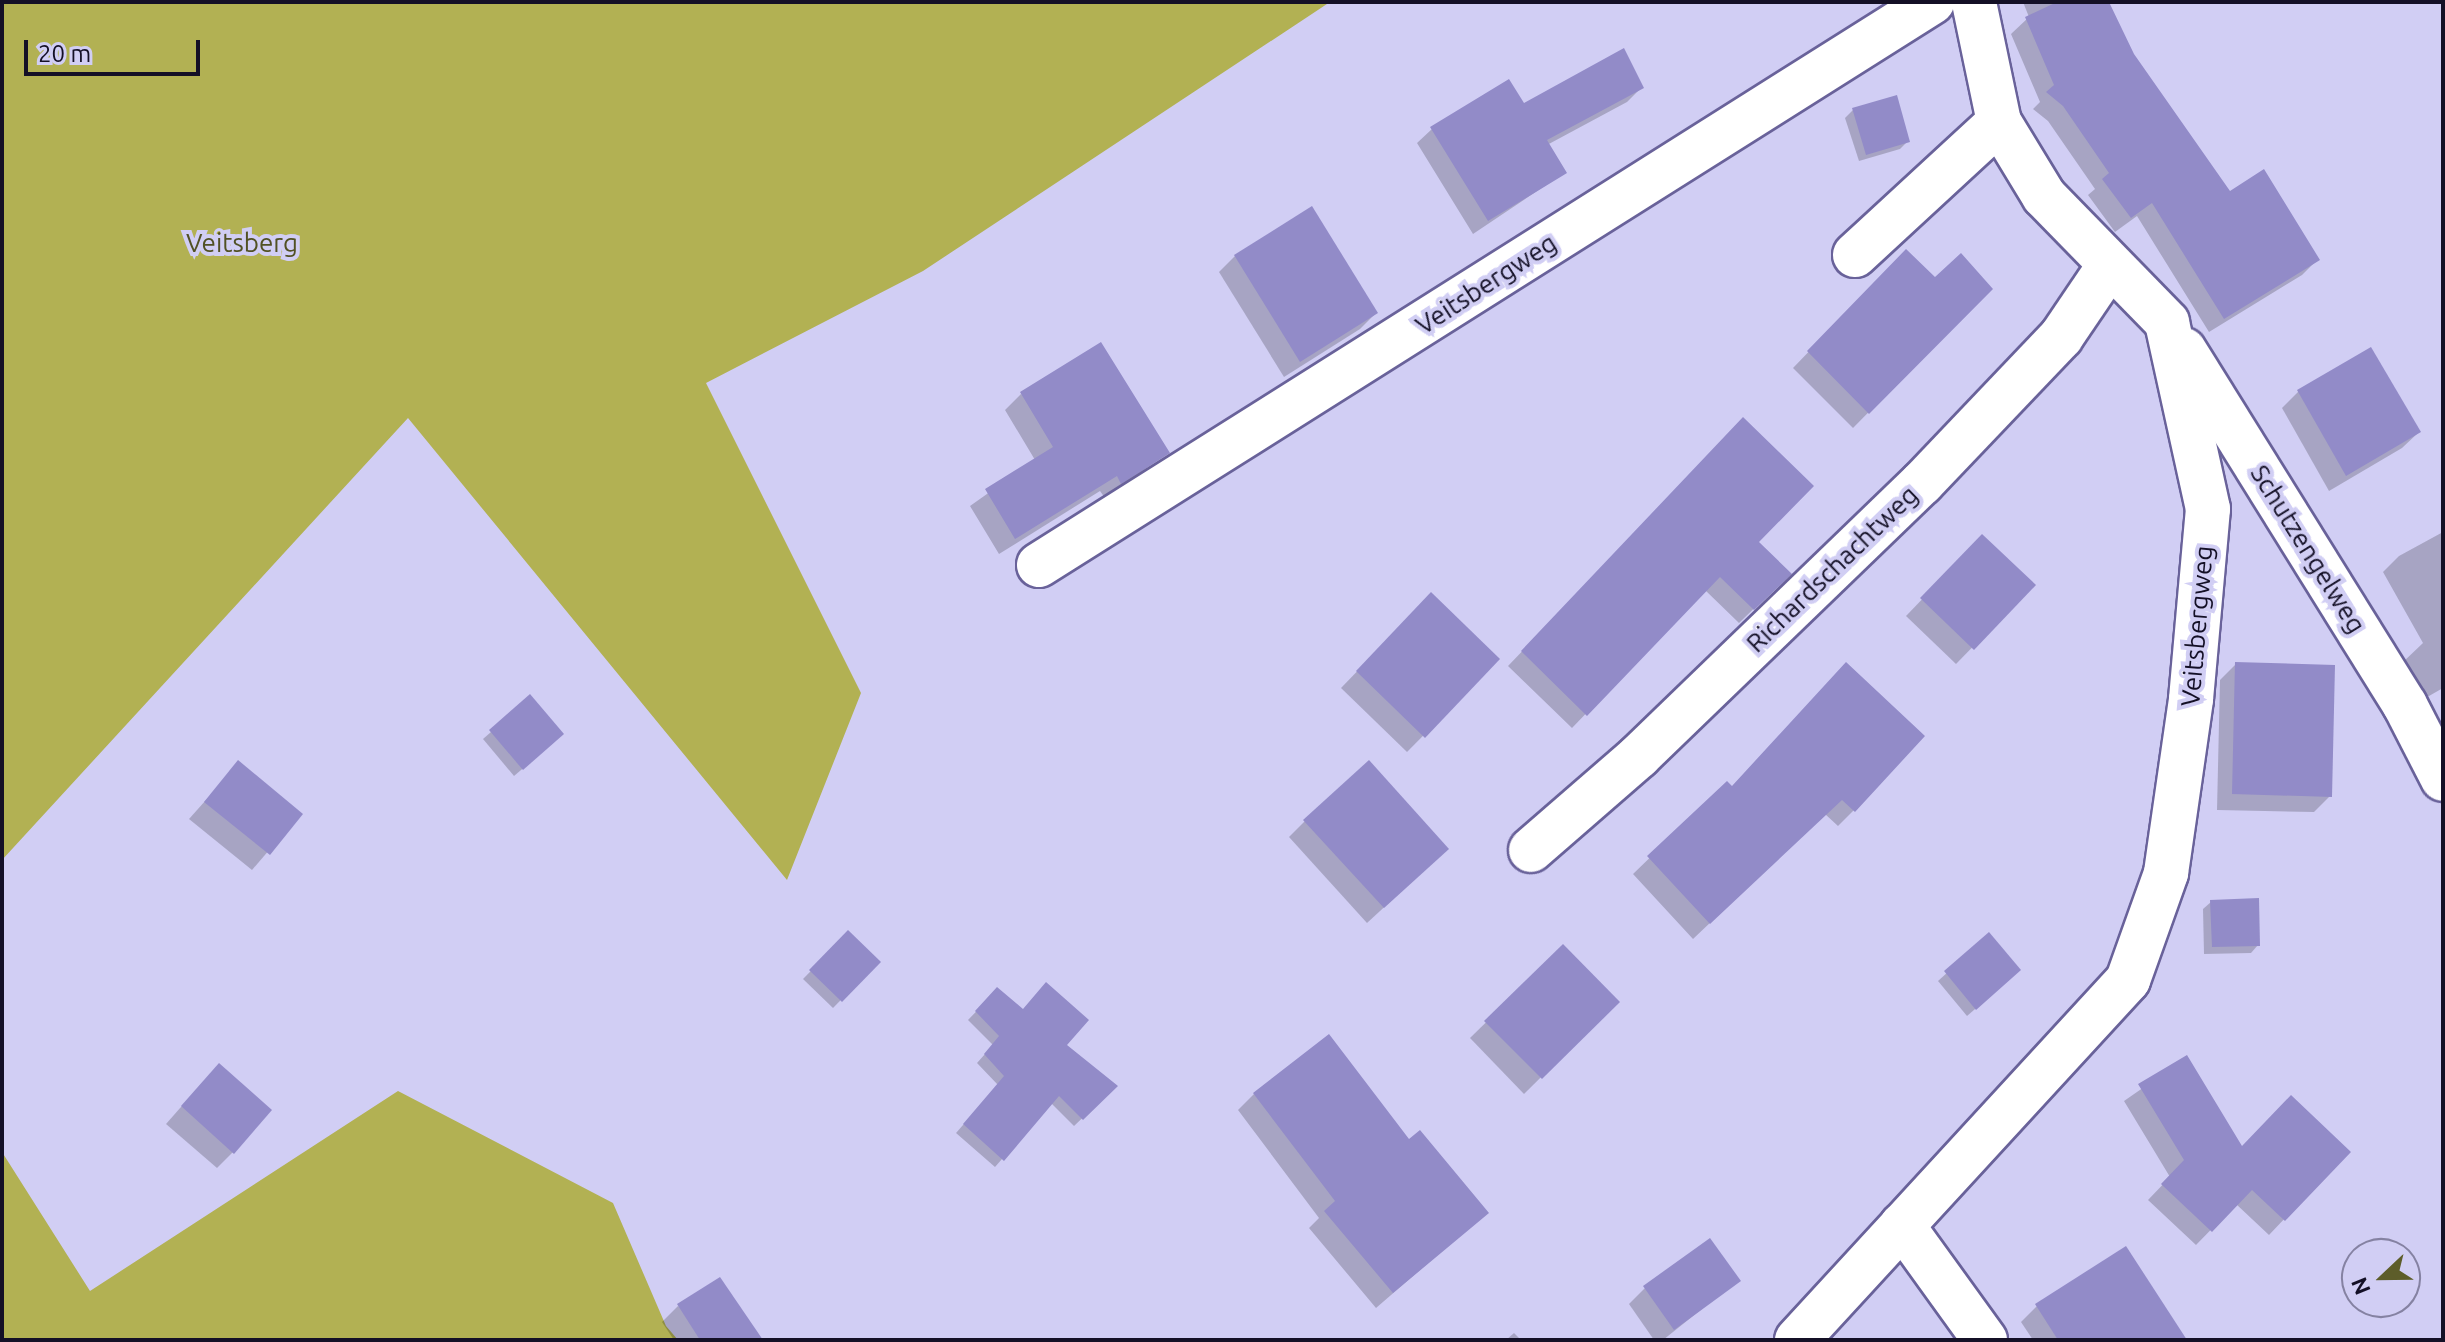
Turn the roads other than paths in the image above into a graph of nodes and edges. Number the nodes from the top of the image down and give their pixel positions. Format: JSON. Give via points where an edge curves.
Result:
{"nodes":[{"id":1,"x":1932,"y":2,"type":"edge"},
{"id":2,"x":1974,"y":2,"type":"edge"},
{"id":3,"x":1999,"y":122,"type":"junction"},
{"id":4,"x":1855,"y":255,"type":"dead end"},
{"id":5,"x":2109,"y":266,"type":"junction"},
{"id":6,"x":2167,"y":322,"type":"junction"},
{"id":7,"x":1039,"y":565,"type":"dead end"},
{"id":8,"x":2443,"y":779,"type":"edge"},
{"id":9,"x":1531,"y":850,"type":"dead end"},
{"id":10,"x":1902,"y":1225,"type":"junction"},
{"id":11,"x":1797,"y":1340,"type":"edge"},
{"id":12,"x":1985,"y":1340,"type":"edge"}],
"edges":[{"from":1,"to":7,"type":"street","name":"Veitsbergweg"},
{"from":2,"to":3,"type":"street"},
{"from":3,"to":4,"type":"street"},
{"from":3,"to":5,"type":"street","via":[[2044,196]]},
{"from":5,"to":6,"type":"street"},
{"from":5,"to":9,"type":"street","name":"Richardschachtweg","via":[[2061,337],[1922,483],[1639,756]]},
{"from":6,"to":8,"type":"street","name":"Schutzengelweg","via":[[2405,705]]},
{"from":6,"to":10,"type":"street","name":"Veitsbergweg","via":[[2208,509],[2191,699],[2166,873],[2128,980]]},
{"from":10,"to":11,"type":"street","name":"Veitsbergweg"},
{"from":10,"to":12,"type":"street"}]}
